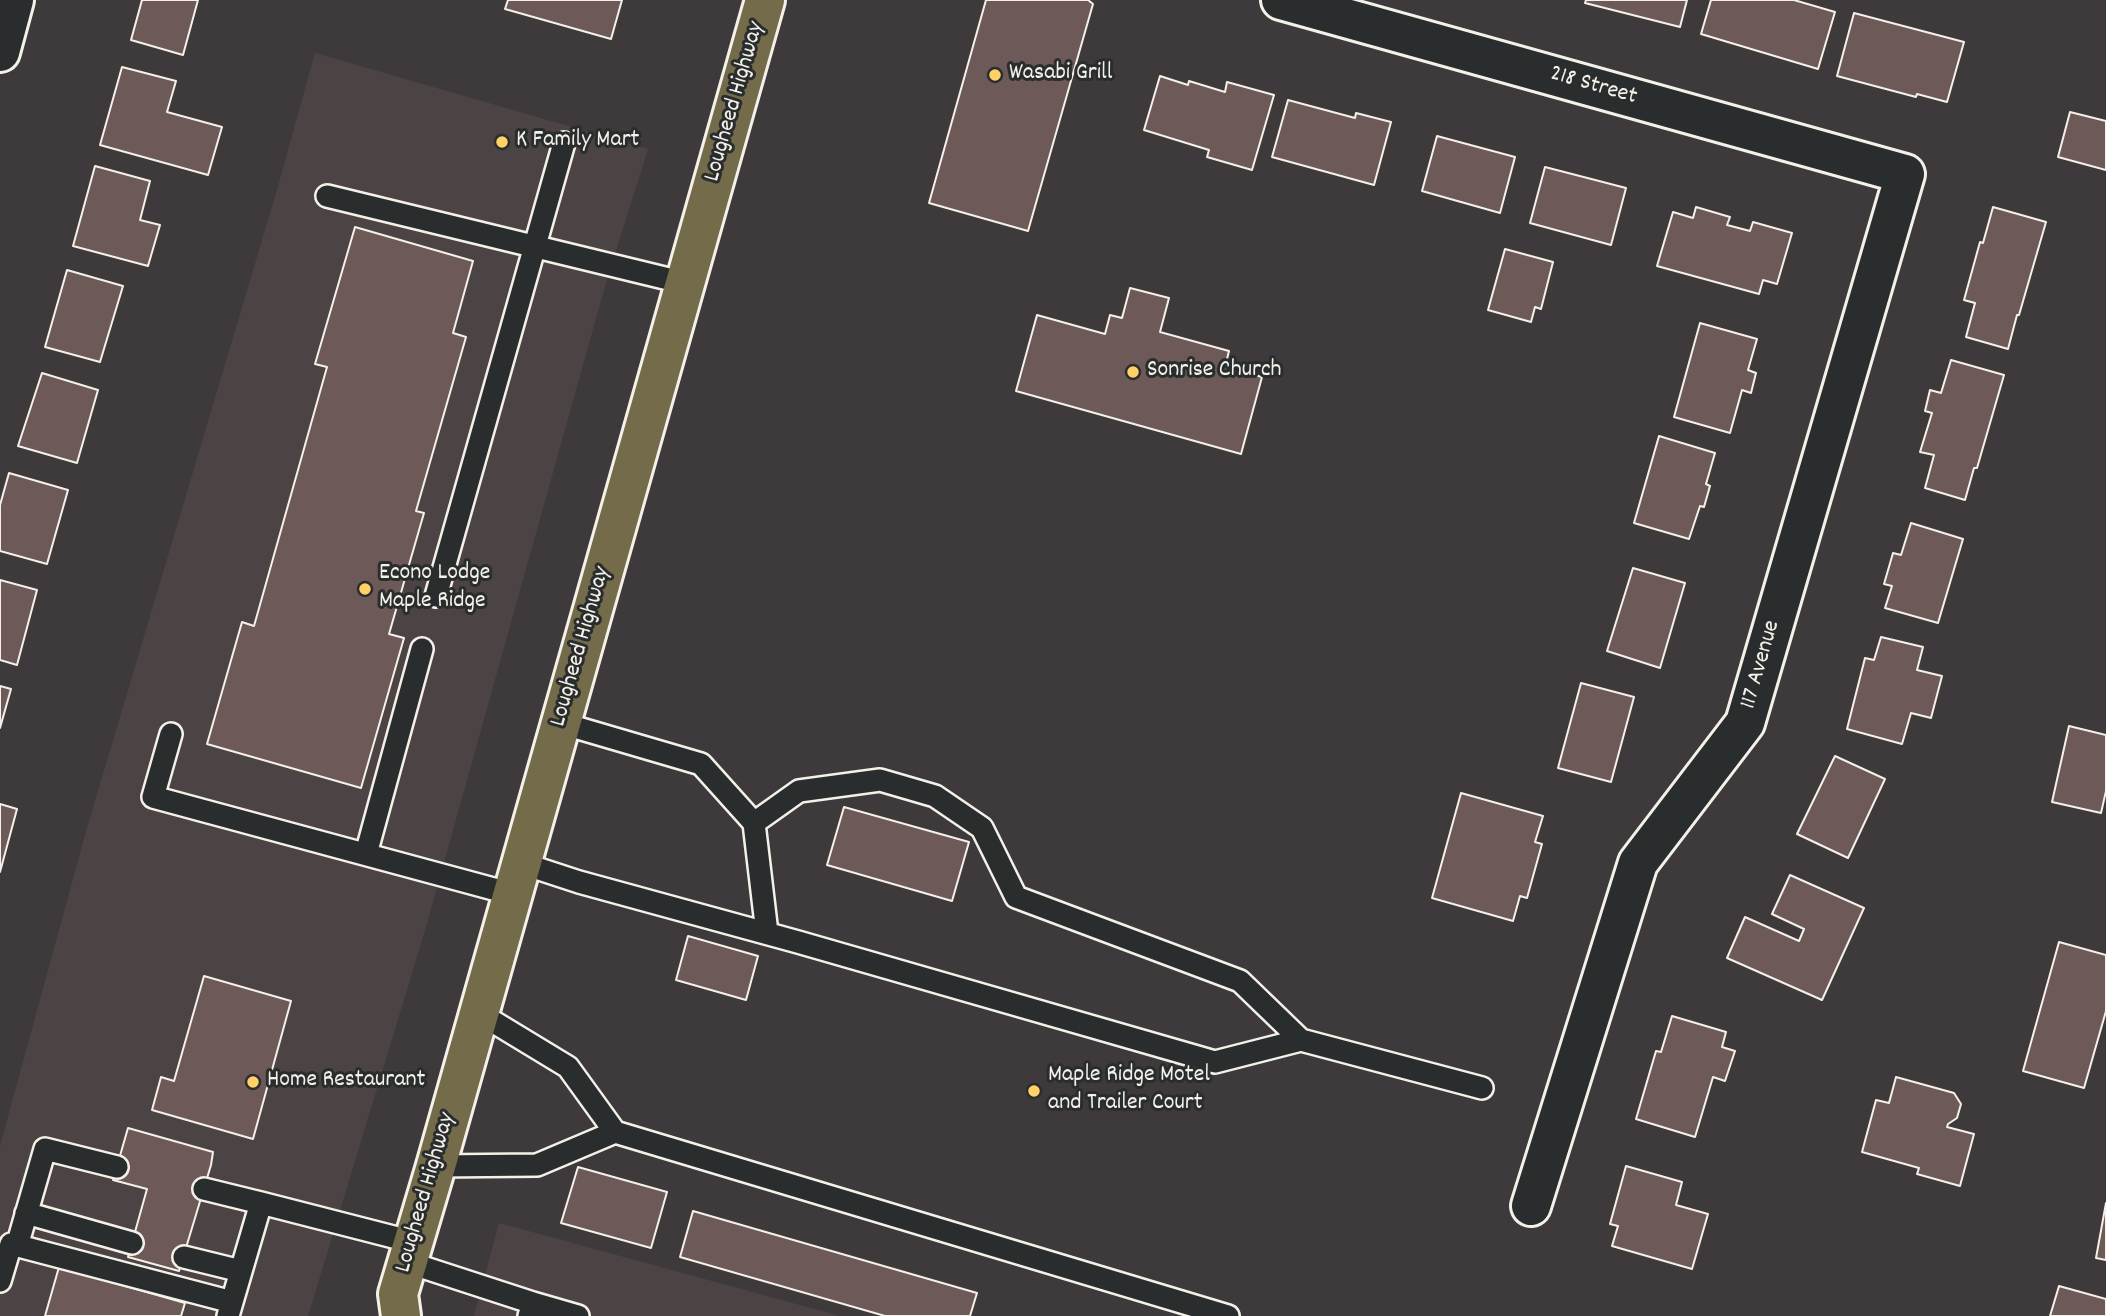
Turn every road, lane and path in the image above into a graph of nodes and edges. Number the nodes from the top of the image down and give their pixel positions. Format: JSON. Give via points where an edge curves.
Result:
{"nodes":[{"id":1,"x":15,"y":0,"type":"edge"},
{"id":2,"x":765,"y":0,"type":"edge"},
{"id":3,"x":1281,"y":0,"type":"edge"},
{"id":4,"x":0,"y":52,"type":"edge"},
{"id":5,"x":564,"y":144,"type":"dead end"},
{"id":6,"x":1905,"y":174,"type":"joint"},
{"id":7,"x":327,"y":196,"type":"dead end"},
{"id":8,"x":535,"y":247,"type":"junction"},
{"id":9,"x":685,"y":283,"type":"junction"},
{"id":10,"x":436,"y":596,"type":"dead end"},
{"id":11,"x":422,"y":649,"type":"dead end"},
{"id":12,"x":561,"y":723,"type":"junction"},
{"id":13,"x":171,"y":734,"type":"dead end"},
{"id":14,"x":754,"y":823,"type":"junction"},
{"id":15,"x":366,"y":854,"type":"junction"},
{"id":16,"x":517,"y":879,"type":"junction"},
{"id":17,"x":766,"y":933,"type":"junction"},
{"id":18,"x":479,"y":1013,"type":"junction"},
{"id":19,"x":1301,"y":1040,"type":"junction"},
{"id":20,"x":1482,"y":1088,"type":"dead end"},
{"id":21,"x":615,"y":1132,"type":"junction"},
{"id":22,"x":436,"y":1166,"type":"junction"},
{"id":23,"x":117,"y":1167,"type":"dead end"},
{"id":24,"x":204,"y":1189,"type":"dead end"},
{"id":25,"x":261,"y":1203,"type":"junction"},
{"id":26,"x":1531,"y":1206,"type":"dead end"},
{"id":27,"x":26,"y":1213,"type":"junction"},
{"id":28,"x":132,"y":1243,"type":"dead end"},
{"id":29,"x":17,"y":1245,"type":"junction"},
{"id":30,"x":184,"y":1256,"type":"dead end"},
{"id":31,"x":241,"y":1271,"type":"junction"},
{"id":32,"x":0,"y":1281,"type":"edge"},
{"id":33,"x":399,"y":1286,"type":"edge"},
{"id":34,"x":230,"y":1309,"type":"edge"},
{"id":35,"x":531,"y":1309,"type":"edge"},
{"id":36,"x":579,"y":1316,"type":"edge"},
{"id":37,"x":1228,"y":1316,"type":"edge"}],
"edges":[{"from":1,"to":4,"type":"street"},
{"from":2,"to":9,"type":"highway","name":"Lougheed Highway"},
{"from":3,"to":6,"type":"street","name":"218 Street"},
{"from":5,"to":8,"type":"lane"},
{"from":6,"to":26,"type":"street","name":"117 Avenue","via":[[1745,723],[1638,863]]},
{"from":7,"to":8,"type":"lane"},
{"from":8,"to":9,"type":"lane"},
{"from":8,"to":10,"type":"lane"},
{"from":9,"to":12,"type":"highway","name":"Lougheed Highway"},
{"from":11,"to":15,"type":"lane"},
{"from":12,"to":14,"type":"lane","via":[[701,764]]},
{"from":12,"to":16,"type":"highway","name":"Lougheed Highway"},
{"from":13,"to":15,"type":"lane","via":[[153,796]]},
{"from":14,"to":17,"type":"lane"},
{"from":14,"to":19,"type":"lane","via":[[799,791],[880,780],[935,796],[982,828],[1016,897],[1240,981]]},
{"from":15,"to":16,"type":"lane"},
{"from":16,"to":17,"type":"lane","via":[[579,883]]},
{"from":16,"to":18,"type":"highway","name":"Lougheed Highway"},
{"from":17,"to":19,"type":"lane","via":[[1215,1062]]},
{"from":18,"to":21,"type":"lane","via":[[568,1068]]},
{"from":18,"to":22,"type":"highway","name":"Lougheed Highway"},
{"from":19,"to":20,"type":"lane"},
{"from":21,"to":22,"type":"lane","via":[[537,1165]]},
{"from":21,"to":37,"type":"lane"},
{"from":22,"to":33,"type":"highway","name":"Lougheed Highway"},
{"from":23,"to":27,"type":"lane","via":[[45,1149]]},
{"from":24,"to":25,"type":"lane"},
{"from":25,"to":31,"type":"lane"},
{"from":25,"to":33,"type":"lane"},
{"from":27,"to":28,"type":"lane"},
{"from":27,"to":29,"type":"lane"},
{"from":29,"to":32,"type":"lane","via":[[11,1244]]},
{"from":29,"to":34,"type":"lane"},
{"from":30,"to":31,"type":"lane"},
{"from":31,"to":34,"type":"lane"},
{"from":33,"to":35,"type":"lane"},
{"from":35,"to":36,"type":"lane"}]}
